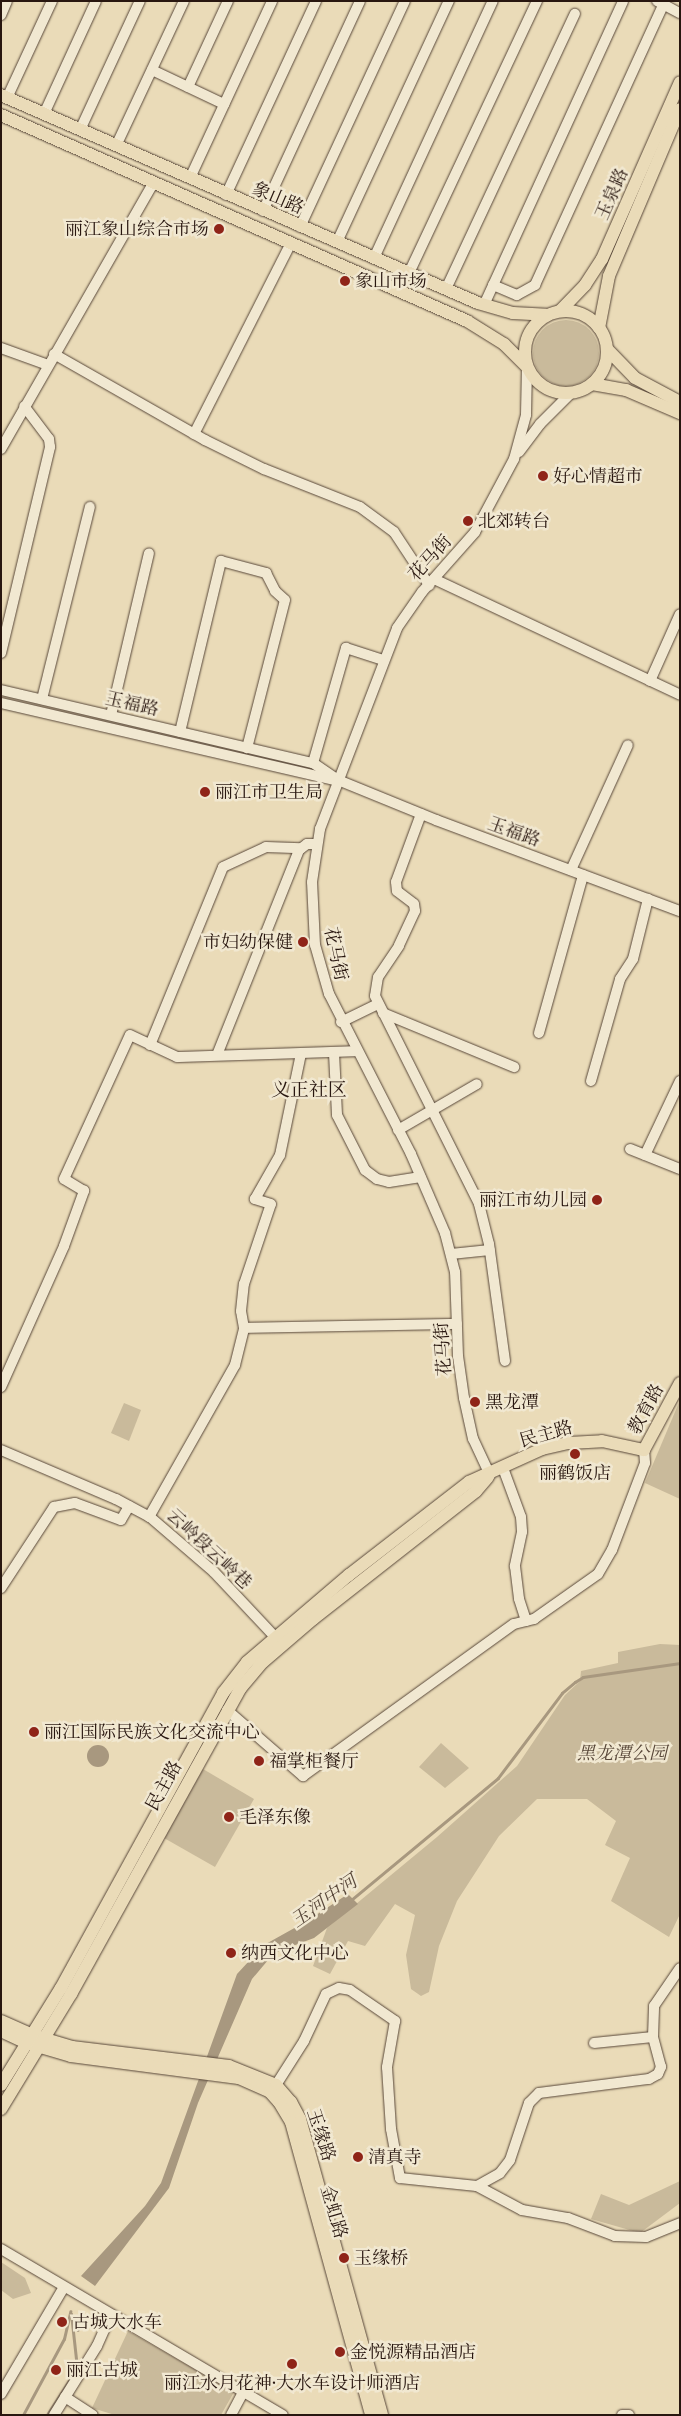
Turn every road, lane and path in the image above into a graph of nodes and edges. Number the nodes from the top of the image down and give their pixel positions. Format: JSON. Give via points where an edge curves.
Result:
{"nodes":[{"id":1,"x":8,"y":1,"type":"edge"},
{"id":2,"x":52,"y":1,"type":"edge"},
{"id":3,"x":96,"y":1,"type":"edge"},
{"id":4,"x":140,"y":1,"type":"edge"},
{"id":5,"x":184,"y":1,"type":"edge"},
{"id":6,"x":228,"y":1,"type":"edge"},
{"id":7,"x":272,"y":1,"type":"edge"},
{"id":8,"x":316,"y":1,"type":"edge"},
{"id":9,"x":360,"y":1,"type":"edge"},
{"id":10,"x":405,"y":1,"type":"edge"},
{"id":11,"x":450,"y":1,"type":"edge"},
{"id":12,"x":493,"y":1,"type":"edge"},
{"id":13,"x":537,"y":1,"type":"edge"},
{"id":14,"x":623,"y":1,"type":"edge"},
{"id":15,"x":660,"y":3,"type":"edge"},
{"id":16,"x":680,"y":13,"type":"edge"},
{"id":17,"x":575,"y":14,"type":"dead end"},
{"id":18,"x":1,"y":15,"type":"edge"},
{"id":19,"x":152,"y":70,"type":"junction"},
{"id":20,"x":680,"y":82,"type":"edge"},
{"id":21,"x":188,"y":87,"type":"junction"},
{"id":22,"x":4,"y":97,"type":"edge"},
{"id":23,"x":224,"y":104,"type":"junction"},
{"id":24,"x":680,"y":109,"type":"edge"},
{"id":25,"x":44,"y":114,"type":"junction"},
{"id":26,"x":1,"y":115,"type":"edge"},
{"id":27,"x":80,"y":130,"type":"junction"},
{"id":28,"x":116,"y":146,"type":"junction"},
{"id":29,"x":190,"y":178,"type":"junction"},
{"id":30,"x":154,"y":182,"type":"junction"},
{"id":31,"x":226,"y":195,"type":"junction"},
{"id":32,"x":263,"y":211,"type":"junction"},
{"id":33,"x":300,"y":226,"type":"junction"},
{"id":34,"x":337,"y":242,"type":"junction"},
{"id":35,"x":291,"y":243,"type":"junction"},
{"id":36,"x":374,"y":258,"type":"junction"},
{"id":37,"x":409,"y":273,"type":"junction"},
{"id":38,"x":493,"y":285,"type":"junction"},
{"id":39,"x":446,"y":289,"type":"junction"},
{"id":40,"x":484,"y":305,"type":"junction"},
{"id":41,"x":560,"y":311,"type":"junction"},
{"id":42,"x":546,"y":315,"type":"junction"},
{"id":43,"x":599,"y":328,"type":"junction"},
{"id":44,"x":1,"y":348,"type":"edge"},
{"id":45,"x":607,"y":349,"type":"junction"},
{"id":46,"x":54,"y":354,"type":"junction"},
{"id":47,"x":48,"y":365,"type":"junction"},
{"id":48,"x":527,"y":367,"type":"junction"},
{"id":49,"x":592,"y":384,"type":"junction"},
{"id":50,"x":571,"y":393,"type":"junction"},
{"id":51,"x":680,"y":402,"type":"edge"},
{"id":52,"x":24,"y":406,"type":"junction"},
{"id":53,"x":680,"y":413,"type":"edge"},
{"id":54,"x":194,"y":434,"type":"junction"},
{"id":55,"x":1,"y":449,"type":"edge"},
{"id":56,"x":514,"y":459,"type":"junction"},
{"id":57,"x":90,"y":508,"type":"dead end"},
{"id":58,"x":149,"y":553,"type":"dead end"},
{"id":59,"x":431,"y":582,"type":"junction"},
{"id":60,"x":680,"y":614,"type":"edge"},
{"id":61,"x":1,"y":653,"type":"edge"},
{"id":62,"x":383,"y":660,"type":"junction"},
{"id":63,"x":650,"y":681,"type":"junction"},
{"id":64,"x":1,"y":690,"type":"edge"},
{"id":65,"x":680,"y":695,"type":"edge"},
{"id":66,"x":42,"y":700,"type":"junction"},
{"id":67,"x":1,"y":703,"type":"edge"},
{"id":68,"x":111,"y":716,"type":"junction"},
{"id":69,"x":180,"y":732,"type":"junction"},
{"id":70,"x":628,"y":745,"type":"dead end"},
{"id":71,"x":247,"y":748,"type":"junction"},
{"id":72,"x":313,"y":764,"type":"junction"},
{"id":73,"x":338,"y":780,"type":"junction"},
{"id":74,"x":421,"y":814,"type":"junction"},
{"id":75,"x":316,"y":844,"type":"junction"},
{"id":76,"x":301,"y":848,"type":"junction"},
{"id":77,"x":571,"y":870,"type":"junction"},
{"id":78,"x":583,"y":875,"type":"junction"},
{"id":79,"x":648,"y":899,"type":"junction"},
{"id":80,"x":680,"y":911,"type":"edge"},
{"id":81,"x":381,"y":1008,"type":"junction"},
{"id":82,"x":341,"y":1022,"type":"junction"},
{"id":83,"x":540,"y":1033,"type":"dead end"},
{"id":84,"x":150,"y":1045,"type":"junction"},
{"id":85,"x":356,"y":1051,"type":"junction"},
{"id":86,"x":334,"y":1052,"type":"junction"},
{"id":87,"x":301,"y":1054,"type":"junction"},
{"id":88,"x":216,"y":1055,"type":"junction"},
{"id":89,"x":514,"y":1067,"type":"dead end"},
{"id":90,"x":680,"y":1080,"type":"edge"},
{"id":91,"x":591,"y":1081,"type":"dead end"},
{"id":92,"x":477,"y":1084,"type":"dead end"},
{"id":93,"x":433,"y":1110,"type":"junction"},
{"id":94,"x":398,"y":1130,"type":"junction"},
{"id":95,"x":630,"y":1149,"type":"dead end"},
{"id":96,"x":645,"y":1155,"type":"junction"},
{"id":97,"x":680,"y":1169,"type":"edge"},
{"id":98,"x":421,"y":1176,"type":"junction"},
{"id":99,"x":490,"y":1250,"type":"junction"},
{"id":100,"x":451,"y":1254,"type":"junction"},
{"id":101,"x":457,"y":1324,"type":"junction"},
{"id":102,"x":244,"y":1328,"type":"junction"},
{"id":103,"x":505,"y":1361,"type":"dead end"},
{"id":104,"x":680,"y":1383,"type":"edge"},
{"id":105,"x":1,"y":1387,"type":"edge"},
{"id":106,"x":1,"y":1450,"type":"edge"},
{"id":107,"x":644,"y":1450,"type":"junction"},
{"id":108,"x":503,"y":1468,"type":"junction"},
{"id":109,"x":490,"y":1475,"type":"junction"},
{"id":110,"x":129,"y":1506,"type":"junction"},
{"id":111,"x":150,"y":1517,"type":"junction"},
{"id":112,"x":1,"y":1588,"type":"edge"},
{"id":113,"x":526,"y":1621,"type":"junction"},
{"id":114,"x":276,"y":1636,"type":"junction"},
{"id":115,"x":227,"y":1710,"type":"junction"},
{"id":116,"x":680,"y":1968,"type":"edge"},
{"id":117,"x":1,"y":2021,"type":"edge"},
{"id":118,"x":1,"y":2031,"type":"edge"},
{"id":119,"x":653,"y":2037,"type":"junction"},
{"id":120,"x":35,"y":2041,"type":"junction"},
{"id":121,"x":594,"y":2043,"type":"dead end"},
{"id":122,"x":240,"y":2074,"type":"junction"},
{"id":123,"x":1,"y":2085,"type":"edge"},
{"id":124,"x":276,"y":2085,"type":"junction"},
{"id":125,"x":1,"y":2109,"type":"edge"},
{"id":126,"x":477,"y":2186,"type":"junction"},
{"id":127,"x":680,"y":2223,"type":"edge"},
{"id":128,"x":1,"y":2249,"type":"edge"},
{"id":129,"x":66,"y":2288,"type":"junction"},
{"id":130,"x":111,"y":2315,"type":"junction"},
{"id":131,"x":244,"y":2391,"type":"junction"},
{"id":132,"x":1,"y":2394,"type":"edge"},
{"id":133,"x":65,"y":2397,"type":"junction"},
{"id":134,"x":54,"y":2415,"type":"edge"},
{"id":135,"x":93,"y":2415,"type":"edge"},
{"id":136,"x":230,"y":2415,"type":"edge"},
{"id":137,"x":282,"y":2415,"type":"edge"},
{"id":138,"x":371,"y":2415,"type":"edge"},
{"id":139,"x":382,"y":2415,"type":"edge"},
{"id":140,"x":622,"y":2415,"type":"edge"},
{"id":141,"x":629,"y":2415,"type":"edge"}],
"edges":[{"from":1,"to":18,"type":"street"},
{"from":2,"to":22,"type":"street"},
{"from":3,"to":25,"type":"street"},
{"from":4,"to":27,"type":"street"},
{"from":5,"to":19,"type":"street"},
{"from":6,"to":21,"type":"street"},
{"from":7,"to":23,"type":"street"},
{"from":8,"to":31,"type":"street"},
{"from":9,"to":32,"type":"street"},
{"from":10,"to":33,"type":"street"},
{"from":11,"to":34,"type":"street"},
{"from":12,"to":36,"type":"street"},
{"from":13,"to":37,"type":"street"},
{"from":14,"to":38,"type":"street"},
{"from":15,"to":16,"type":"street"},
{"from":15,"to":38,"type":"street","via":[[535,285],[518,295]]},
{"from":17,"to":39,"type":"street"},
{"from":19,"to":21,"type":"street"},
{"from":19,"to":28,"type":"street"},
{"from":20,"to":41,"type":"main road","name":"玉泉路","via":[[602,259],[585,285]]},
{"from":21,"to":23,"type":"street"},
{"from":22,"to":25,"type":"main road","name":"象山路"},
{"from":23,"to":29,"type":"street"},
{"from":24,"to":43,"type":"main road","name":"玉泉路","via":[[609,276]]},
{"from":25,"to":27,"type":"main road","name":"象山路"},
{"from":26,"to":30,"type":"main road","name":"象山路"},
{"from":27,"to":28,"type":"main road","name":"象山路"},
{"from":28,"to":29,"type":"main road","name":"象山路"},
{"from":29,"to":31,"type":"main road","name":"象山路"},
{"from":30,"to":35,"type":"main road","name":"象山路"},
{"from":30,"to":46,"type":"street"},
{"from":31,"to":32,"type":"main road","name":"象山路"},
{"from":32,"to":33,"type":"main road","name":"象山路"},
{"from":33,"to":34,"type":"main road","name":"象山路"},
{"from":34,"to":36,"type":"main road","name":"象山路"},
{"from":35,"to":48,"type":"main road","name":"象山路","via":[[468,321],[504,344]]},
{"from":35,"to":54,"type":"street"},
{"from":36,"to":37,"type":"main road","name":"象山路"},
{"from":37,"to":39,"type":"main road","name":"象山路"},
{"from":38,"to":40,"type":"street"},
{"from":39,"to":40,"type":"main road","name":"象山路"},
{"from":40,"to":42,"type":"main road","name":"象山路","via":[[513,313]]},
{"from":41,"to":42,"type":"main road"},
{"from":41,"to":43,"type":"main road","via":[[581,313]]},
{"from":42,"to":48,"type":"main road","via":[[527,336],[524,352]]},
{"from":43,"to":45,"type":"main road"},
{"from":44,"to":47,"type":"street"},
{"from":45,"to":49,"type":"main road","via":[[602,372]]},
{"from":45,"to":51,"type":"main road","via":[[635,378]]},
{"from":46,"to":47,"type":"street"},
{"from":46,"to":54,"type":"street"},
{"from":47,"to":52,"type":"street"},
{"from":48,"to":50,"type":"main road","via":[[548,389]]},
{"from":48,"to":56,"type":"street","name":"花马街","via":[[526,415]]},
{"from":49,"to":50,"type":"main road"},
{"from":49,"to":53,"type":"main road","via":[[626,390]]},
{"from":50,"to":56,"type":"street","name":"花马街","via":[[540,424]]},
{"from":52,"to":55,"type":"street"},
{"from":52,"to":61,"type":"street","via":[[49,439],[50,447]]},
{"from":54,"to":59,"type":"street","via":[[264,469],[345,500],[381,520],[400,539]]},
{"from":56,"to":59,"type":"street","name":"花马街","via":[[475,532]]},
{"from":57,"to":66,"type":"street"},
{"from":58,"to":68,"type":"street"},
{"from":59,"to":62,"type":"street","name":"花马街","via":[[404,616]]},
{"from":59,"to":63,"type":"street"},
{"from":60,"to":63,"type":"street"},
{"from":62,"to":72,"type":"street","via":[[346,648]]},
{"from":62,"to":73,"type":"street","name":"花马街"},
{"from":63,"to":65,"type":"street"},
{"from":64,"to":66,"type":"street","name":"玉福路"},
{"from":66,"to":68,"type":"street","name":"玉福路"},
{"from":67,"to":73,"type":"street","name":"玉福路"},
{"from":68,"to":69,"type":"street","name":"玉福路"},
{"from":69,"to":71,"type":"street","name":"玉福路"},
{"from":69,"to":71,"type":"street","via":[[221,561],[266,573],[275,591],[285,600]]},
{"from":70,"to":77,"type":"street"},
{"from":71,"to":72,"type":"street","name":"玉福路"},
{"from":72,"to":73,"type":"street","name":"玉福路"},
{"from":73,"to":74,"type":"street","name":"玉福路"},
{"from":73,"to":75,"type":"street","name":"花马街"},
{"from":74,"to":77,"type":"street","name":"玉福路"},
{"from":74,"to":81,"type":"street","via":[[396,882],[397,891],[414,904],[415,911],[400,946],[376,981],[375,996]]},
{"from":75,"to":76,"type":"street"},
{"from":75,"to":82,"type":"street","name":"花马街","via":[[312,882],[315,945],[326,986]]},
{"from":76,"to":84,"type":"street","via":[[266,847],[223,867]]},
{"from":76,"to":88,"type":"street"},
{"from":77,"to":78,"type":"street","name":"玉福路"},
{"from":78,"to":79,"type":"street","name":"玉福路"},
{"from":78,"to":83,"type":"street"},
{"from":79,"to":80,"type":"street","name":"玉福路"},
{"from":79,"to":91,"type":"street","via":[[633,959],[620,978]]},
{"from":81,"to":82,"type":"street"},
{"from":81,"to":89,"type":"street"},
{"from":81,"to":93,"type":"street"},
{"from":82,"to":85,"type":"street","name":"花马街"},
{"from":84,"to":88,"type":"street","via":[[177,1057]]},
{"from":84,"to":105,"type":"street","via":[[130,1035],[64,1179],[84,1191],[64,1246]]},
{"from":85,"to":86,"type":"street"},
{"from":85,"to":94,"type":"street","name":"花马街"},
{"from":86,"to":87,"type":"street"},
{"from":86,"to":98,"type":"street","via":[[337,1115],[365,1170],[377,1180],[389,1182]]},
{"from":87,"to":88,"type":"street"},
{"from":87,"to":102,"type":"street","via":[[280,1155],[255,1199],[271,1204],[244,1284],[240,1311]]},
{"from":90,"to":96,"type":"street"},
{"from":92,"to":93,"type":"street"},
{"from":93,"to":94,"type":"street"},
{"from":93,"to":99,"type":"street","via":[[474,1190]]},
{"from":94,"to":98,"type":"street","name":"花马街"},
{"from":95,"to":96,"type":"street"},
{"from":96,"to":97,"type":"street"},
{"from":98,"to":100,"type":"street","name":"花马街","via":[[439,1215]]},
{"from":99,"to":100,"type":"street"},
{"from":99,"to":103,"type":"street"},
{"from":100,"to":101,"type":"street","name":"花马街"},
{"from":101,"to":102,"type":"street"},
{"from":101,"to":109,"type":"street","name":"花马街","via":[[458,1356],[468,1418],[473,1439]]},
{"from":102,"to":111,"type":"street","via":[[227,1384]]},
{"from":104,"to":107,"type":"main road","name":"教育路"},
{"from":106,"to":110,"type":"street","name":"云岭段云岭巷"},
{"from":107,"to":108,"type":"main road","name":"民主路","via":[[602,1441],[569,1442],[542,1449]]},
{"from":107,"to":113,"type":"street","via":[[645,1463],[604,1567],[592,1580],[534,1619]]},
{"from":108,"to":109,"type":"main road","name":"民主路"},
{"from":108,"to":113,"type":"street","via":[[521,1517],[516,1577]]},
{"from":109,"to":114,"type":"main road","name":"民主路","via":[[469,1482],[436,1506]]},
{"from":109,"to":115,"type":"main road","name":"民主路","via":[[476,1491],[363,1578],[263,1662]]},
{"from":110,"to":111,"type":"street","name":"云岭段云岭巷"},
{"from":110,"to":112,"type":"street","via":[[121,1520],[75,1503],[54,1508]]},
{"from":111,"to":114,"type":"street","name":"云岭段云岭巷","via":[[214,1572]]},
{"from":113,"to":115,"type":"street","via":[[514,1624],[485,1644],[303,1776]]},
{"from":114,"to":120,"type":"main road","name":"民主路","via":[[247,1662],[223,1693]]},
{"from":115,"to":120,"type":"main road","name":"民主路"},
{"from":116,"to":119,"type":"street","via":[[656,2000]]},
{"from":117,"to":120,"type":"main road"},
{"from":118,"to":120,"type":"main road"},
{"from":119,"to":121,"type":"street"},
{"from":119,"to":126,"type":"street","via":[[661,2067],[652,2078],[545,2092],[534,2097],[529,2103],[510,2160],[500,2173]]},
{"from":120,"to":122,"type":"main road","name":"金虹路","via":[[71,2056],[169,2063]]},
{"from":120,"to":123,"type":"main road","name":"民主路"},
{"from":120,"to":125,"type":"main road","name":"民主路"},
{"from":122,"to":124,"type":"main road","name":"玉缘路"},
{"from":122,"to":138,"type":"main road","name":"金虹路","via":[[270,2092],[291,2122]]},
{"from":124,"to":126,"type":"street","via":[[304,2041],[326,1994],[339,1988],[354,1992],[396,2021],[387,2067],[391,2129],[400,2178]]},
{"from":124,"to":139,"type":"main road","name":"玉缘路","via":[[300,2119]]},
{"from":126,"to":127,"type":"street","via":[[522,2210],[568,2218],[615,2236],[646,2237]]},
{"from":128,"to":129,"type":"street"},
{"from":129,"to":130,"type":"street"},
{"from":129,"to":132,"type":"street"},
{"from":130,"to":131,"type":"street"},
{"from":130,"to":133,"type":"street","via":[[97,2346]]},
{"from":131,"to":136,"type":"street"},
{"from":131,"to":137,"type":"street"},
{"from":133,"to":134,"type":"street"},
{"from":133,"to":135,"type":"street"},
{"from":140,"to":141,"type":"street"}]}
